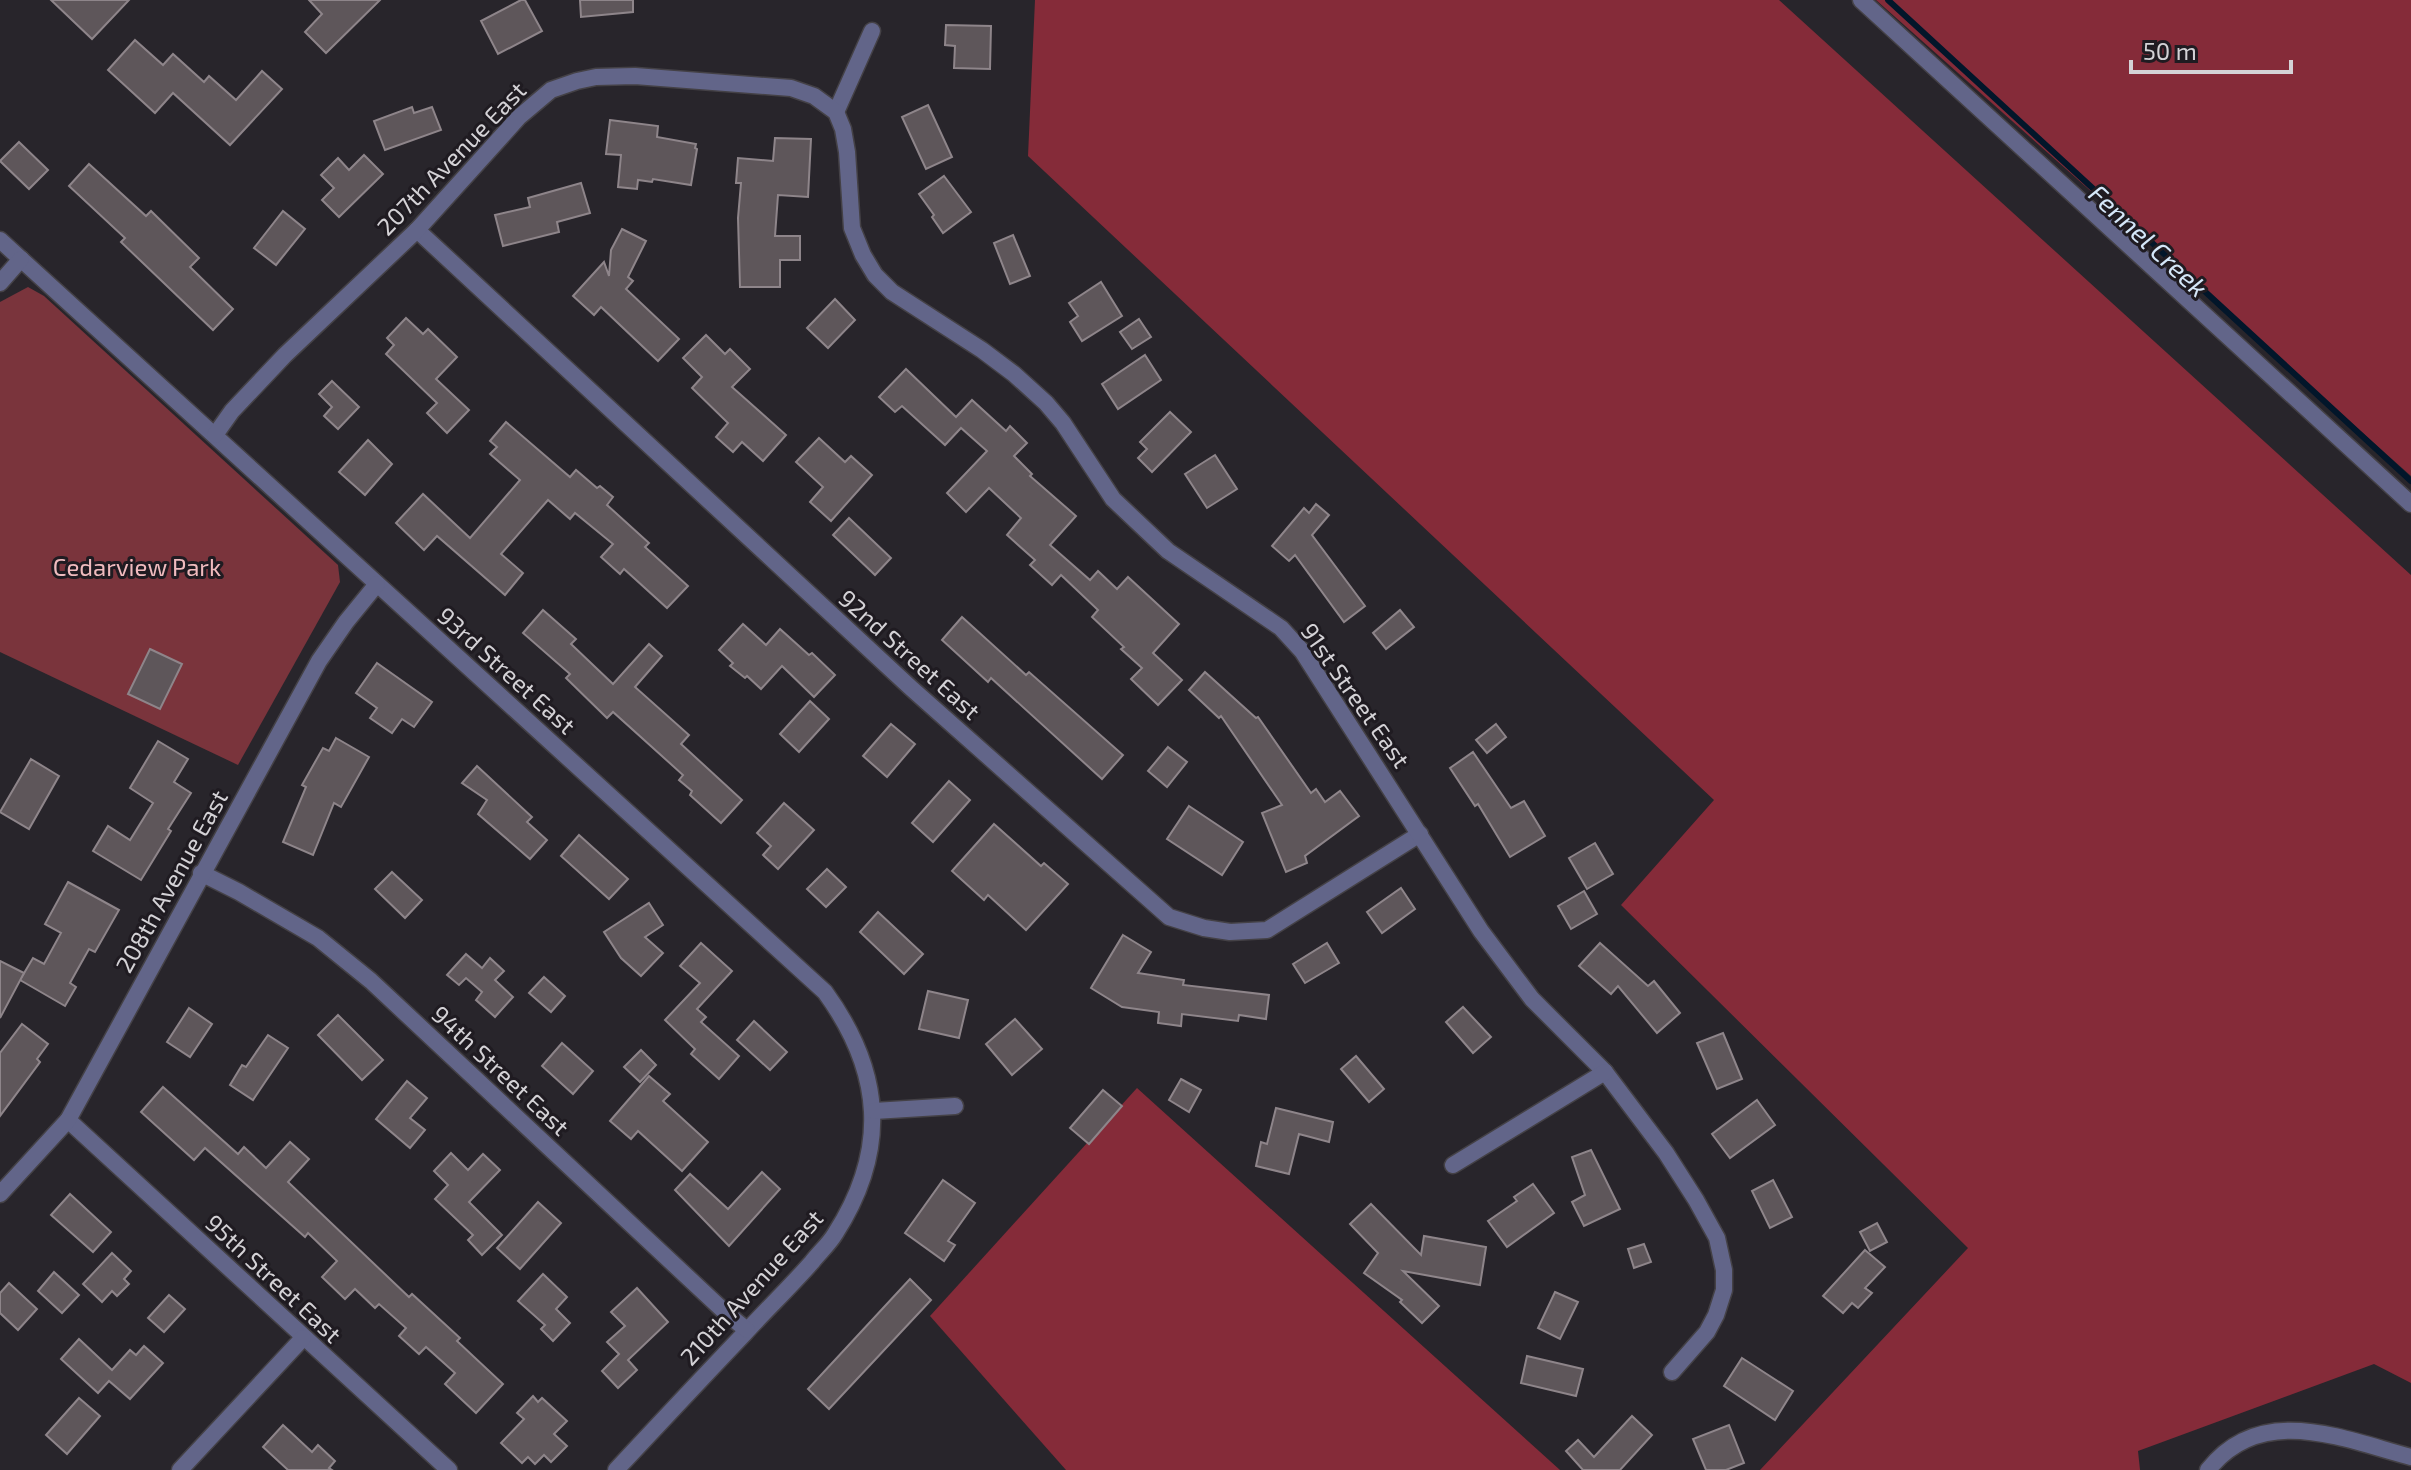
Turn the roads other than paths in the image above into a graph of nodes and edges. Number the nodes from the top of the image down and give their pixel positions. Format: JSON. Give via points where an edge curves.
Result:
{"nodes":[{"id":1,"x":1861,"y":0,"type":"edge"},
{"id":2,"x":872,"y":31,"type":"dead end"},
{"id":3,"x":836,"y":112,"type":"junction"},
{"id":4,"x":417,"y":230,"type":"junction"},
{"id":5,"x":0,"y":240,"type":"edge"},
{"id":6,"x":21,"y":259,"type":"junction"},
{"id":7,"x":0,"y":283,"type":"edge"},
{"id":8,"x":215,"y":435,"type":"junction"},
{"id":9,"x":2411,"y":504,"type":"edge"},
{"id":10,"x":377,"y":584,"type":"junction"},
{"id":11,"x":1420,"y":834,"type":"junction"},
{"id":12,"x":201,"y":873,"type":"junction"},
{"id":13,"x":1605,"y":1072,"type":"junction"},
{"id":14,"x":955,"y":1106,"type":"dead end"},
{"id":15,"x":874,"y":1111,"type":"junction"},
{"id":16,"x":68,"y":1120,"type":"junction"},
{"id":17,"x":1453,"y":1165,"type":"dead end"},
{"id":18,"x":0,"y":1194,"type":"edge"},
{"id":19,"x":747,"y":1330,"type":"junction"},
{"id":20,"x":303,"y":1338,"type":"junction"},
{"id":21,"x":1672,"y":1372,"type":"dead end"},
{"id":22,"x":2411,"y":1457,"type":"edge"},
{"id":23,"x":180,"y":1470,"type":"edge"},
{"id":24,"x":449,"y":1470,"type":"edge"},
{"id":25,"x":616,"y":1470,"type":"edge"},
{"id":26,"x":2208,"y":1470,"type":"edge"}],
"edges":[{"from":1,"to":9,"type":"street"},
{"from":2,"to":3,"type":"street"},
{"from":3,"to":4,"type":"street","name":"207th Avenue East","via":[[791,88],[635,76],[577,81],[551,90],[519,117]]},
{"from":3,"to":11,"type":"street","name":"91st Street East","via":[[847,152],[852,228],[875,275],[1014,374],[1063,423],[1113,499],[1168,551],[1281,628],[1302,651]]},
{"from":4,"to":8,"type":"street","name":"207th Avenue East","via":[[285,355]]},
{"from":4,"to":11,"type":"street","name":"92nd Street East","via":[[911,688],[1169,917],[1230,932],[1267,930]]},
{"from":5,"to":6,"type":"street","name":"93rd Street East"},
{"from":6,"to":7,"type":"street"},
{"from":6,"to":8,"type":"street","name":"93rd Street East"},
{"from":8,"to":10,"type":"street","name":"93rd Street East"},
{"from":10,"to":12,"type":"street","name":"208th Avenue East","via":[[319,661]]},
{"from":10,"to":15,"type":"street","name":"93rd Street East","via":[[825,992],[844,1018],[868,1079]]},
{"from":11,"to":13,"type":"street","name":"91st Street East","via":[[1505,965]]},
{"from":12,"to":16,"type":"street","name":"208th Avenue East"},
{"from":12,"to":19,"type":"street","name":"94th Street East","via":[[318,938],[371,981]]},
{"from":13,"to":17,"type":"street"},
{"from":13,"to":21,"type":"street","name":"91st Street East","via":[[1666,1153],[1717,1238],[1724,1290],[1716,1315]]},
{"from":14,"to":15,"type":"street"},
{"from":15,"to":19,"type":"street","name":"210th Avenue East","via":[[867,1166],[835,1236]]},
{"from":16,"to":18,"type":"street","name":"208th Avenue East"},
{"from":16,"to":20,"type":"street","name":"95th Street East"},
{"from":19,"to":25,"type":"street","name":"210th Avenue East"},
{"from":20,"to":23,"type":"street"},
{"from":20,"to":24,"type":"street","name":"95th Street East"},
{"from":22,"to":26,"type":"street","via":[[2295,1430],[2235,1444]]}]}
